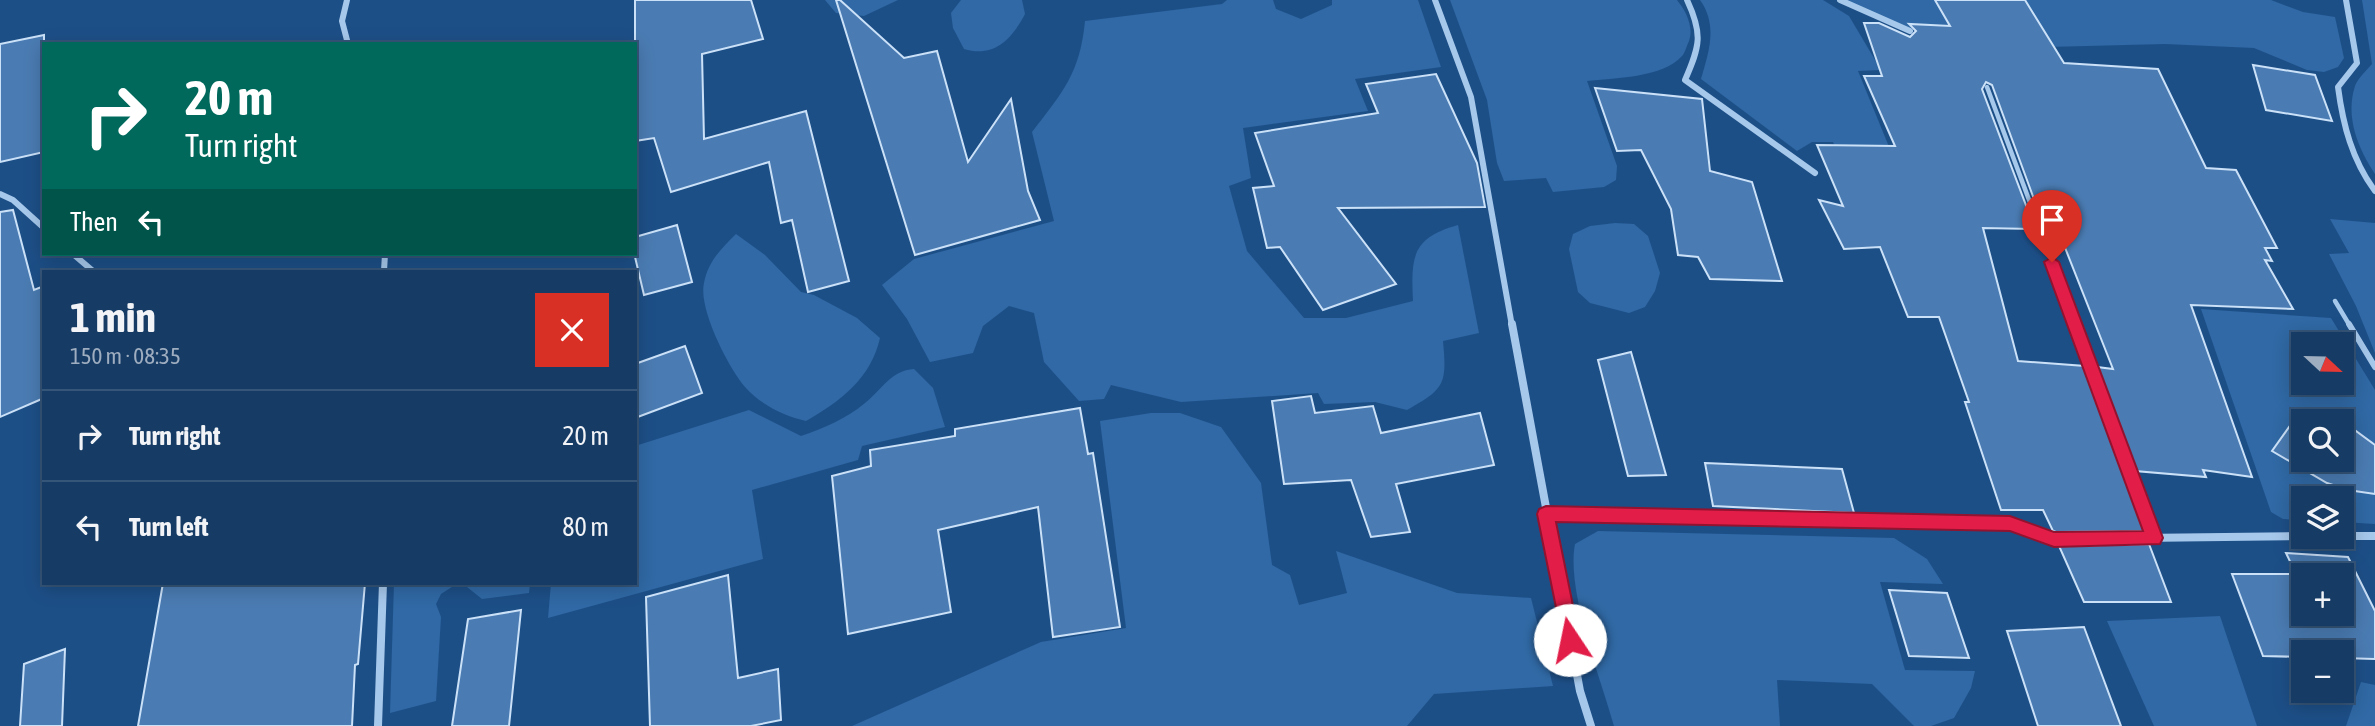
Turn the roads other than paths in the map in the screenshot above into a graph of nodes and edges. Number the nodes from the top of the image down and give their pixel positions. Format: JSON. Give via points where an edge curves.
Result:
{"nodes":[{"id":1,"x":347,"y":0,"type":"edge"},
{"id":2,"x":1436,"y":0,"type":"edge"},
{"id":3,"x":1687,"y":0,"type":"edge"},
{"id":4,"x":1839,"y":0,"type":"edge"},
{"id":5,"x":2346,"y":0,"type":"edge"},
{"id":6,"x":1910,"y":30,"type":"dead end"},
{"id":7,"x":347,"y":42,"type":"edge"},
{"id":8,"x":1987,"y":87,"type":"dead end"},
{"id":9,"x":1815,"y":173,"type":"dead end"},
{"id":10,"x":2375,"y":191,"type":"edge"},
{"id":11,"x":0,"y":194,"type":"edge"},
{"id":12,"x":42,"y":226,"type":"edge"},
{"id":13,"x":75,"y":256,"type":"edge"},
{"id":14,"x":92,"y":270,"type":"edge"},
{"id":15,"x":2335,"y":301,"type":"dead end"},
{"id":16,"x":2375,"y":367,"type":"edge"},
{"id":17,"x":1546,"y":514,"type":"junction"},
{"id":18,"x":2291,"y":536,"type":"edge"},
{"id":19,"x":2354,"y":536,"type":"edge"},
{"id":20,"x":2375,"y":536,"type":"edge"},
{"id":21,"x":2154,"y":538,"type":"junction"},
{"id":22,"x":383,"y":585,"type":"edge"},
{"id":23,"x":378,"y":726,"type":"edge"},
{"id":24,"x":1591,"y":726,"type":"edge"}],
"edges":[{"from":1,"to":7,"type":"street","via":[[342,21]]},
{"from":2,"to":17,"type":"street","via":[[1471,97]]},
{"from":3,"to":9,"type":"street","via":[[1701,29],[1685,80]]},
{"from":4,"to":6,"type":"street"},
{"from":5,"to":10,"type":"street","via":[[2357,63],[2338,87],[2343,129],[2362,175]]},
{"from":8,"to":21,"type":"lane"},
{"from":11,"to":12,"type":"street"},
{"from":13,"to":14,"type":"street"},
{"from":15,"to":16,"type":"lane"},
{"from":17,"to":21,"type":"street","via":[[2010,524],[2054,539]]},
{"from":17,"to":24,"type":"street"},
{"from":18,"to":21,"type":"street"},
{"from":19,"to":20,"type":"street"},
{"from":22,"to":23,"type":"street"}]}
